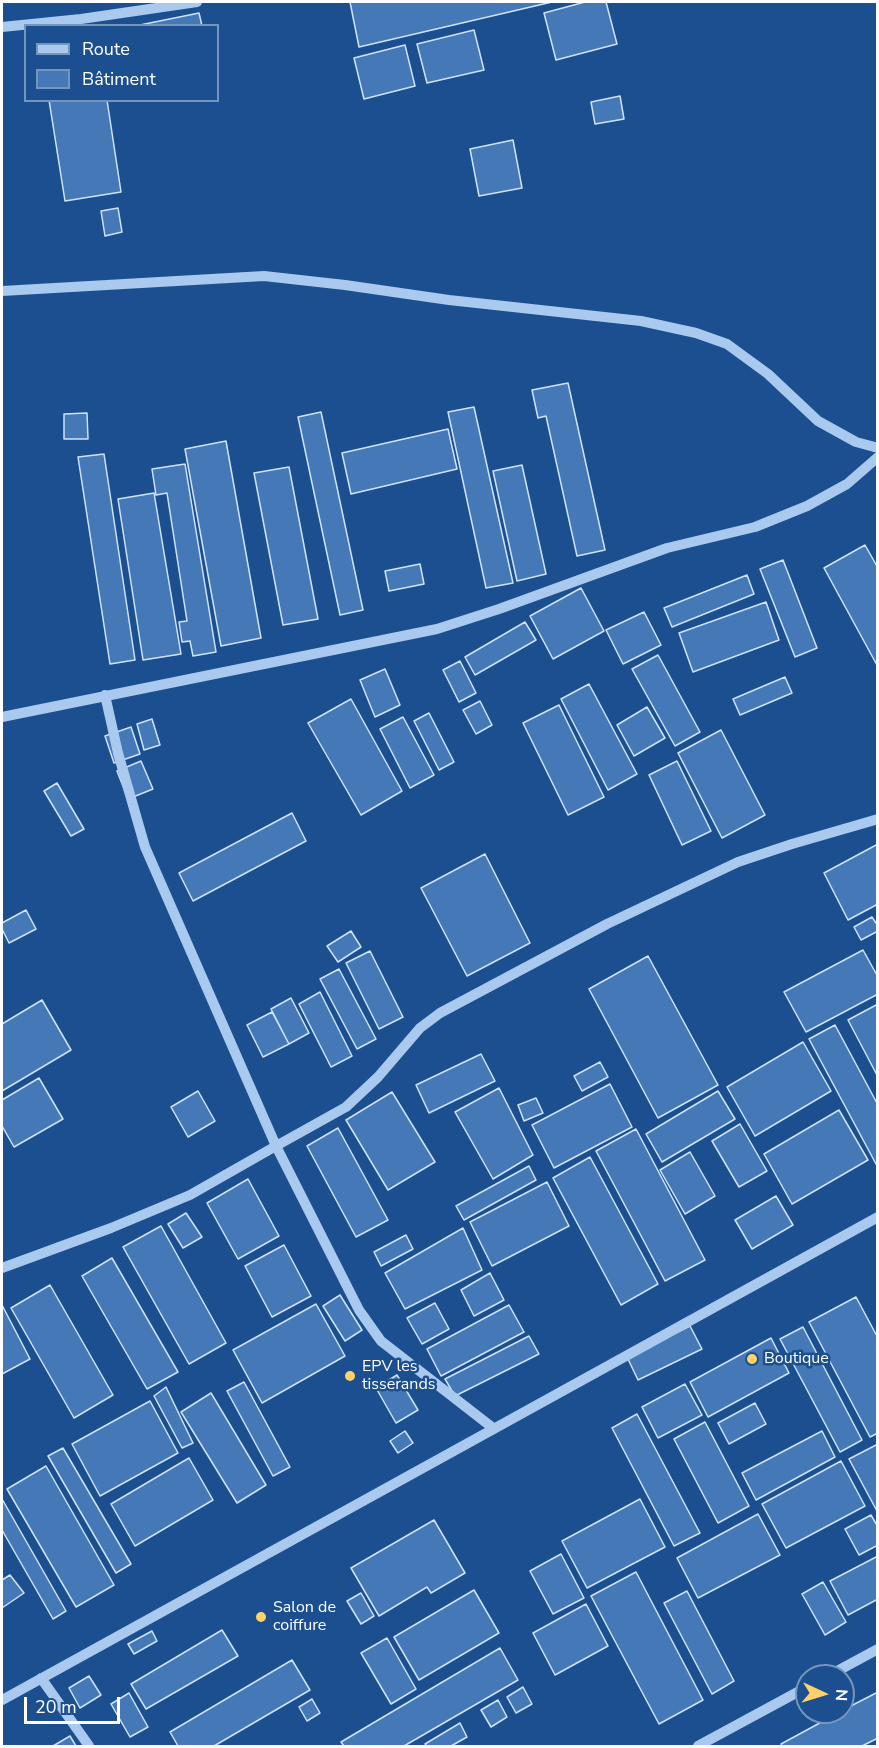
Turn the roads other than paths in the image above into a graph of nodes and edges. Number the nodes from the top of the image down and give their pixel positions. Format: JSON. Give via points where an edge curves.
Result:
{"nodes":[{"id":1,"x":197,"y":2,"type":"edge"},
{"id":2,"x":32,"y":24,"type":"edge"},
{"id":3,"x":24,"y":25,"type":"edge"},
{"id":4,"x":2,"y":27,"type":"edge"},
{"id":5,"x":2,"y":291,"type":"edge"},
{"id":6,"x":878,"y":448,"type":"edge"},
{"id":7,"x":878,"y":457,"type":"edge"},
{"id":8,"x":105,"y":695,"type":"junction"},
{"id":9,"x":2,"y":717,"type":"edge"},
{"id":10,"x":878,"y":819,"type":"edge"},
{"id":11,"x":276,"y":1146,"type":"junction"},
{"id":12,"x":878,"y":1217,"type":"edge"},
{"id":13,"x":2,"y":1268,"type":"edge"},
{"id":14,"x":493,"y":1428,"type":"junction"},
{"id":15,"x":878,"y":1649,"type":"edge"},
{"id":16,"x":850,"y":1664,"type":"edge"},
{"id":17,"x":42,"y":1678,"type":"junction"},
{"id":18,"x":795,"y":1693,"type":"edge"},
{"id":19,"x":2,"y":1700,"type":"edge"},
{"id":20,"x":89,"y":1746,"type":"edge"},
{"id":21,"x":698,"y":1746,"type":"edge"}],
"edges":[{"from":1,"to":2,"type":"street"},
{"from":3,"to":4,"type":"street"},
{"from":5,"to":6,"type":"street","via":[[264,276],[641,321],[727,344],[768,374],[818,420],[856,442]]},
{"from":7,"to":8,"type":"street","via":[[846,484],[807,506],[764,523],[667,548],[437,629]]},
{"from":8,"to":9,"type":"street"},
{"from":8,"to":11,"type":"street","via":[[145,847]]},
{"from":10,"to":11,"type":"street","via":[[738,862],[607,924],[440,1013],[420,1028],[346,1107]]},
{"from":11,"to":13,"type":"street","via":[[190,1195]]},
{"from":11,"to":14,"type":"street","via":[[359,1310],[381,1341]]},
{"from":12,"to":14,"type":"street"},
{"from":14,"to":17,"type":"street"},
{"from":15,"to":16,"type":"street"},
{"from":17,"to":19,"type":"street"},
{"from":17,"to":20,"type":"street"},
{"from":18,"to":21,"type":"street"}]}
